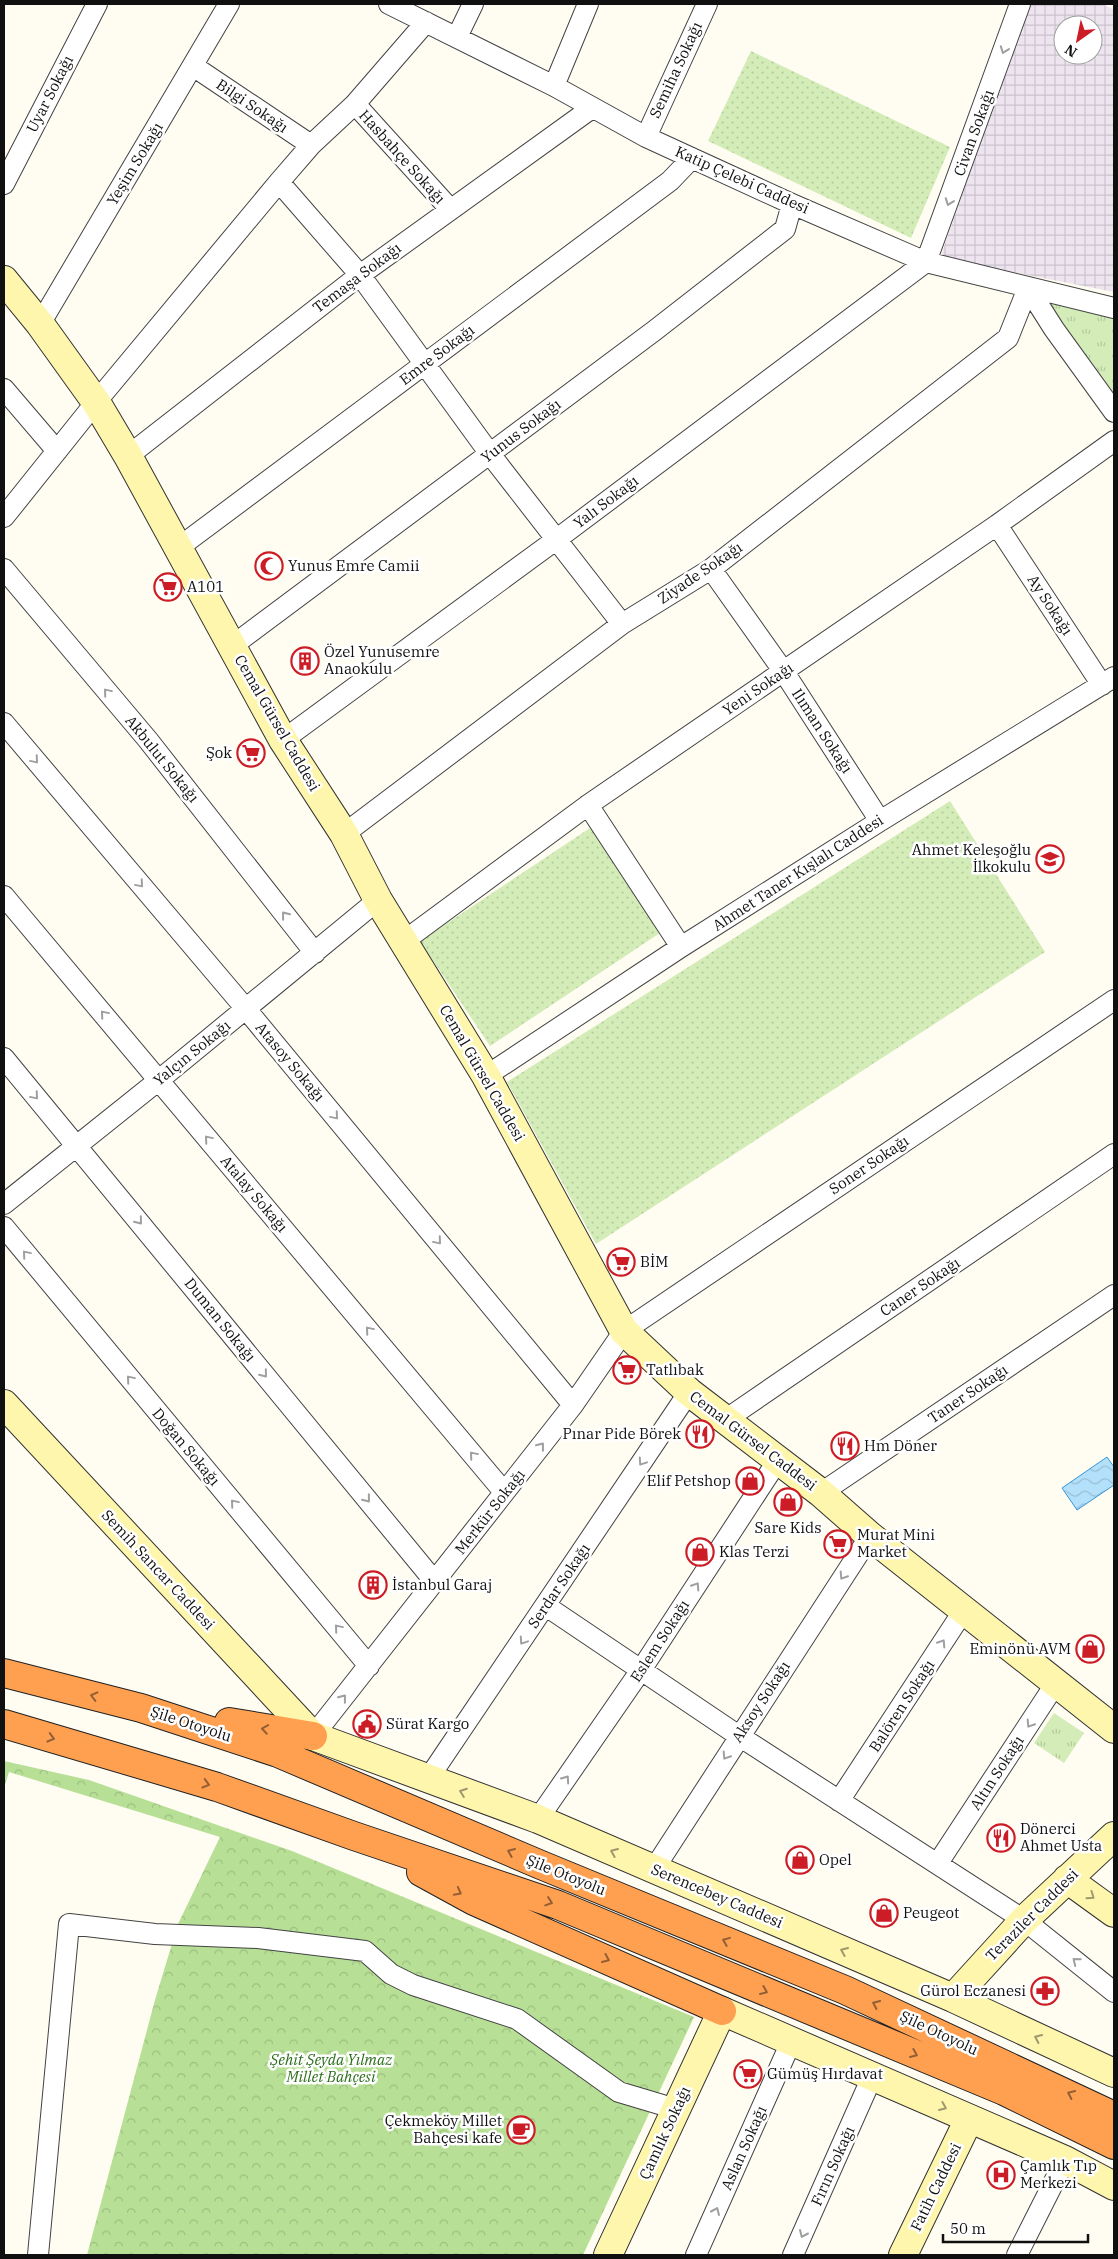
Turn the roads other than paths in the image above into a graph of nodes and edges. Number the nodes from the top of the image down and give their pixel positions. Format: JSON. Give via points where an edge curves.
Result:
{"nodes":[{"id":1,"x":97,"y":4,"type":"edge"},
{"id":2,"x":229,"y":4,"type":"edge"},
{"id":3,"x":389,"y":4,"type":"edge"},
{"id":4,"x":473,"y":4,"type":"edge"},
{"id":5,"x":588,"y":4,"type":"edge"},
{"id":6,"x":707,"y":4,"type":"edge"},
{"id":7,"x":1020,"y":4,"type":"edge"},
{"id":8,"x":426,"y":22,"type":"junction"},
{"id":9,"x":457,"y":37,"type":"junction"},
{"id":10,"x":193,"y":66,"type":"junction"},
{"id":11,"x":554,"y":86,"type":"junction"},
{"id":12,"x":355,"y":104,"type":"junction"},
{"id":13,"x":592,"y":108,"type":"junction"},
{"id":14,"x":646,"y":137,"type":"junction"},
{"id":15,"x":311,"y":145,"type":"junction"},
{"id":16,"x":692,"y":158,"type":"junction"},
{"id":17,"x":279,"y":182,"type":"junction"},
{"id":18,"x":4,"y":184,"type":"edge"},
{"id":19,"x":792,"y":204,"type":"junction"},
{"id":20,"x":450,"y":209,"type":"junction"},
{"id":21,"x":926,"y":262,"type":"junction"},
{"id":22,"x":360,"y":275,"type":"junction"},
{"id":23,"x":4,"y":280,"type":"edge"},
{"id":24,"x":1028,"y":288,"type":"junction"},
{"id":25,"x":1114,"y":308,"type":"edge"},
{"id":26,"x":40,"y":324,"type":"junction"},
{"id":27,"x":424,"y":364,"type":"junction"},
{"id":28,"x":4,"y":389,"type":"edge"},
{"id":29,"x":96,"y":402,"type":"junction"},
{"id":30,"x":1114,"y":412,"type":"edge"},
{"id":31,"x":1114,"y":441,"type":"edge"},
{"id":32,"x":57,"y":452,"type":"junction"},
{"id":33,"x":490,"y":454,"type":"junction"},
{"id":34,"x":128,"y":456,"type":"junction"},
{"id":35,"x":4,"y":517,"type":"edge"},
{"id":36,"x":997,"y":525,"type":"junction"},
{"id":37,"x":557,"y":539,"type":"junction"},
{"id":38,"x":178,"y":548,"type":"junction"},
{"id":39,"x":4,"y":569,"type":"edge"},
{"id":40,"x":711,"y":569,"type":"junction"},
{"id":41,"x":622,"y":624,"type":"junction"},
{"id":42,"x":232,"y":646,"type":"junction"},
{"id":43,"x":784,"y":672,"type":"junction"},
{"id":44,"x":1108,"y":681,"type":"edge"},
{"id":45,"x":4,"y":723,"type":"edge"},
{"id":46,"x":283,"y":740,"type":"junction"},
{"id":47,"x":588,"y":805,"type":"junction"},
{"id":48,"x":880,"y":821,"type":"junction"},
{"id":49,"x":344,"y":834,"type":"junction"},
{"id":50,"x":4,"y":896,"type":"edge"},
{"id":51,"x":378,"y":900,"type":"junction"},
{"id":52,"x":404,"y":941,"type":"junction"},
{"id":53,"x":681,"y":948,"type":"junction"},
{"id":54,"x":315,"y":953,"type":"junction"},
{"id":55,"x":1114,"y":1000,"type":"edge"},
{"id":56,"x":246,"y":1009,"type":"junction"},
{"id":57,"x":4,"y":1058,"type":"edge"},
{"id":58,"x":486,"y":1076,"type":"junction"},
{"id":59,"x":159,"y":1080,"type":"junction"},
{"id":60,"x":77,"y":1146,"type":"junction"},
{"id":61,"x":1114,"y":1154,"type":"edge"},
{"id":62,"x":4,"y":1204,"type":"edge"},
{"id":63,"x":4,"y":1227,"type":"edge"},
{"id":64,"x":1114,"y":1295,"type":"edge"},
{"id":65,"x":624,"y":1331,"type":"junction"},
{"id":66,"x":689,"y":1392,"type":"junction"},
{"id":67,"x":4,"y":1404,"type":"edge"},
{"id":68,"x":573,"y":1405,"type":"junction"},
{"id":69,"x":725,"y":1420,"type":"junction"},
{"id":70,"x":778,"y":1460,"type":"junction"},
{"id":71,"x":504,"y":1492,"type":"junction"},
{"id":72,"x":821,"y":1493,"type":"junction"},
{"id":73,"x":870,"y":1536,"type":"junction"},
{"id":74,"x":435,"y":1582,"type":"junction"},
{"id":75,"x":546,"y":1606,"type":"junction"},
{"id":76,"x":964,"y":1610,"type":"junction"},
{"id":77,"x":369,"y":1666,"type":"junction"},
{"id":78,"x":641,"y":1670,"type":"junction"},
{"id":79,"x":4,"y":1673,"type":"edge"},
{"id":80,"x":1056,"y":1683,"type":"junction"},
{"id":81,"x":141,"y":1708,"type":"junction"},
{"id":82,"x":1110,"y":1717,"type":"edge"},
{"id":83,"x":4,"y":1724,"type":"edge"},
{"id":84,"x":313,"y":1736,"type":"junction"},
{"id":85,"x":738,"y":1736,"type":"junction"},
{"id":86,"x":428,"y":1779,"type":"junction"},
{"id":87,"x":839,"y":1801,"type":"junction"},
{"id":88,"x":538,"y":1819,"type":"junction"},
{"id":89,"x":354,"y":1836,"type":"junction"},
{"id":90,"x":1114,"y":1836,"type":"edge"},
{"id":91,"x":938,"y":1864,"type":"junction"},
{"id":92,"x":654,"y":1869,"type":"junction"},
{"id":93,"x":1067,"y":1879,"type":"junction"},
{"id":94,"x":1114,"y":1913,"type":"edge"},
{"id":95,"x":1024,"y":1920,"type":"junction"},
{"id":96,"x":1114,"y":1992,"type":"edge"},
{"id":97,"x":953,"y":1998,"type":"junction"},
{"id":98,"x":722,"y":2011,"type":"junction"},
{"id":99,"x":791,"y":2042,"type":"junction"},
{"id":100,"x":1114,"y":2073,"type":"edge"},
{"id":101,"x":872,"y":2077,"type":"junction"},
{"id":102,"x":676,"y":2108,"type":"junction"},
{"id":103,"x":1114,"y":2116,"type":"edge"},
{"id":104,"x":969,"y":2119,"type":"junction"},
{"id":105,"x":1114,"y":2145,"type":"edge"},
{"id":106,"x":1065,"y":2160,"type":"junction"},
{"id":107,"x":1114,"y":2186,"type":"edge"},
{"id":108,"x":38,"y":2255,"type":"edge"},
{"id":109,"x":608,"y":2255,"type":"edge"},
{"id":110,"x":696,"y":2255,"type":"edge"},
{"id":111,"x":793,"y":2255,"type":"edge"},
{"id":112,"x":903,"y":2255,"type":"edge"},
{"id":113,"x":1017,"y":2255,"type":"edge"}],
"edges":[{"from":1,"to":18,"type":"street","name":"Uyar Sokağı"},
{"from":2,"to":10,"type":"street","name":"Yeşim Sokağı"},
{"from":3,"to":8,"type":"street","name":"Katip Çelebi Caddesi"},
{"from":4,"to":9,"type":"street"},
{"from":5,"to":11,"type":"street"},
{"from":6,"to":14,"type":"street","name":"Semiha Sokağı"},
{"from":7,"to":21,"type":"street","name":"Civan Sokağı","one_way":true},
{"from":8,"to":9,"type":"street","name":"Katip Çelebi Caddesi"},
{"from":8,"to":12,"type":"street"},
{"from":9,"to":11,"type":"street","name":"Katip Çelebi Caddesi"},
{"from":10,"to":15,"type":"street","name":"Bilgi Sokağı"},
{"from":10,"to":26,"type":"street","name":"Yeşim Sokağı"},
{"from":11,"to":13,"type":"street","name":"Katip Çelebi Caddesi"},
{"from":12,"to":15,"type":"street"},
{"from":12,"to":20,"type":"street","name":"Hasbahçe Sokağı"},
{"from":13,"to":14,"type":"street","name":"Katip Çelebi Caddesi"},
{"from":13,"to":20,"type":"street","name":"Temaşa Sokağı"},
{"from":14,"to":16,"type":"street","name":"Katip Çelebi Caddesi"},
{"from":15,"to":17,"type":"street"},
{"from":16,"to":19,"type":"street","name":"Katip Çelebi Caddesi"},
{"from":16,"to":27,"type":"street","name":"Emre Sokağı","via":[[670,181]]},
{"from":17,"to":22,"type":"street"},
{"from":17,"to":29,"type":"street"},
{"from":19,"to":21,"type":"street","name":"Katip Çelebi Caddesi"},
{"from":19,"to":33,"type":"street","name":"Yunus Sokağı","via":[[785,229]]},
{"from":20,"to":22,"type":"street","name":"Temaşa Sokağı"},
{"from":21,"to":24,"type":"street","name":"Katip Çelebi Caddesi"},
{"from":21,"to":37,"type":"street","name":"Yalı Sokağı"},
{"from":22,"to":27,"type":"street"},
{"from":22,"to":34,"type":"street","name":"Temaşa Sokağı"},
{"from":23,"to":26,"type":"street","name":"Cemal Gürsel Caddesi"},
{"from":24,"to":25,"type":"street","name":"Katip Çelebi Caddesi"},
{"from":24,"to":30,"type":"street"},
{"from":24,"to":40,"type":"street","name":"Ziyade Sokağı","via":[[1008,338]]},
{"from":26,"to":29,"type":"street","name":"Cemal Gürsel Caddesi"},
{"from":27,"to":33,"type":"street"},
{"from":27,"to":38,"type":"street","name":"Emre Sokağı"},
{"from":28,"to":32,"type":"street"},
{"from":29,"to":32,"type":"street"},
{"from":29,"to":34,"type":"street","name":"Cemal Gürsel Caddesi"},
{"from":31,"to":36,"type":"street","name":"Yeni Sokağı"},
{"from":32,"to":35,"type":"street"},
{"from":33,"to":37,"type":"street"},
{"from":33,"to":42,"type":"street","name":"Yunus Sokağı"},
{"from":34,"to":38,"type":"street","name":"Cemal Gürsel Caddesi"},
{"from":36,"to":43,"type":"street","name":"Yeni Sokağı"},
{"from":36,"to":44,"type":"street","name":"Ay Sokağı"},
{"from":37,"to":41,"type":"street"},
{"from":37,"to":46,"type":"street","name":"Yalı Sokağı"},
{"from":38,"to":42,"type":"street","name":"Cemal Gürsel Caddesi"},
{"from":54,"to":39,"type":"street","name":"Akbulut Sokağı","one_way":true,"via":[[148,740]]},
{"from":40,"to":41,"type":"street","name":"Ziyade Sokağı"},
{"from":40,"to":43,"type":"street","name":"Ilıman Sokağı"},
{"from":41,"to":49,"type":"street","name":"Ziyade Sokağı"},
{"from":42,"to":46,"type":"street","name":"Cemal Gürsel Caddesi"},
{"from":43,"to":47,"type":"street","name":"Yeni Sokağı"},
{"from":43,"to":48,"type":"street","name":"Ilıman Sokağı"},
{"from":44,"to":48,"type":"street","name":"Ahmet Taner Kışlalı Caddesi"},
{"from":45,"to":56,"type":"street","name":"Atasoy Sokağı","one_way":true},
{"from":46,"to":49,"type":"street","name":"Cemal Gürsel Caddesi"},
{"from":47,"to":52,"type":"street","name":"Yeni Sokağı"},
{"from":47,"to":53,"type":"street"},
{"from":48,"to":53,"type":"street","name":"Ahmet Taner Kışlalı Caddesi"},
{"from":49,"to":51,"type":"street","name":"Cemal Gürsel Caddesi"},
{"from":59,"to":50,"type":"street","name":"Atalay Sokağı","one_way":true},
{"from":51,"to":52,"type":"street","name":"Cemal Gürsel Caddesi"},
{"from":51,"to":54,"type":"street","name":"Yalçın Sokağı"},
{"from":52,"to":58,"type":"street","name":"Cemal Gürsel Caddesi"},
{"from":53,"to":58,"type":"street","name":"Ahmet Taner Kışlalı Caddesi"},
{"from":54,"to":56,"type":"street","name":"Yalçın Sokağı"},
{"from":55,"to":65,"type":"street","name":"Soner Sokağı"},
{"from":56,"to":59,"type":"street","name":"Yalçın Sokağı"},
{"from":56,"to":68,"type":"street","name":"Atasoy Sokağı","one_way":true},
{"from":57,"to":60,"type":"street","name":"Duman Sokağı","one_way":true},
{"from":58,"to":65,"type":"street","name":"Cemal Gürsel Caddesi"},
{"from":59,"to":60,"type":"street","name":"Yalçın Sokağı"},
{"from":71,"to":59,"type":"street","name":"Atalay Sokağı","one_way":true},
{"from":60,"to":62,"type":"street","name":"Yalçın Sokağı"},
{"from":60,"to":74,"type":"street","name":"Duman Sokağı","one_way":true},
{"from":61,"to":69,"type":"street","name":"Caner Sokağı"},
{"from":77,"to":63,"type":"street","name":"Doğan Sokağı","one_way":true},
{"from":64,"to":72,"type":"street","name":"Taner Sokağı"},
{"from":65,"to":66,"type":"street","name":"Cemal Gürsel Caddesi"},
{"from":65,"to":68,"type":"street","name":"Merkür Sokağı"},
{"from":66,"to":69,"type":"street","name":"Cemal Gürsel Caddesi"},
{"from":66,"to":75,"type":"street","name":"Serdar Sokağı","one_way":true},
{"from":67,"to":84,"type":"street","name":"Semih Sancar Caddesi"},
{"from":71,"to":68,"type":"street","name":"Merkür Sokağı","one_way":true},
{"from":69,"to":70,"type":"street","name":"Cemal Gürsel Caddesi"},
{"from":70,"to":72,"type":"street","name":"Cemal Gürsel Caddesi"},
{"from":78,"to":70,"type":"street","name":"Eslem Sokağı","one_way":true},
{"from":71,"to":74,"type":"street","name":"Merkür Sokağı"},
{"from":72,"to":73,"type":"street","name":"Cemal Gürsel Caddesi"},
{"from":73,"to":76,"type":"street","name":"Cemal Gürsel Caddesi"},
{"from":73,"to":85,"type":"street","name":"Aksoy Sokağı","one_way":true},
{"from":74,"to":77,"type":"street","name":"Merkür Sokağı"},
{"from":75,"to":78,"type":"street"},
{"from":75,"to":86,"type":"street","name":"Serdar Sokağı","one_way":true},
{"from":76,"to":80,"type":"street","name":"Cemal Gürsel Caddesi"},
{"from":87,"to":76,"type":"street","name":"Balören Sokağı","one_way":true},
{"from":84,"to":77,"type":"street","name":"Merkür Sokağı","one_way":true},
{"from":78,"to":85,"type":"street"},
{"from":88,"to":78,"type":"street","name":"Eslem Sokağı","one_way":true},
{"from":81,"to":79,"type":"highway","name":"Şile Otoyolu","one_way":true},
{"from":80,"to":82,"type":"street","name":"Cemal Gürsel Caddesi"},
{"from":80,"to":91,"type":"street","name":"Altın Sokağı","one_way":true},
{"from":84,"to":81,"type":"highway","one_way":true},
{"from":103,"to":81,"type":"highway","name":"Şile Otoyolu","one_way":true,"via":[[845,1990],[278,1753]]},
{"from":83,"to":89,"type":"highway","name":"Şile Otoyolu","one_way":true,"via":[[217,1787]]},
{"from":84,"to":86,"type":"street","name":"Serencebey Caddesi"},
{"from":85,"to":87,"type":"street"},
{"from":85,"to":92,"type":"street","name":"Aksoy Sokağı","one_way":true},
{"from":88,"to":86,"type":"street","name":"Serencebey Caddesi","one_way":true},
{"from":87,"to":91,"type":"street"},
{"from":92,"to":88,"type":"street","name":"Serencebey Caddesi","one_way":true},
{"from":89,"to":98,"type":"highway","one_way":true,"via":[[474,1901]]},
{"from":89,"to":105,"type":"highway","name":"Şile Otoyolu","one_way":true,"via":[[558,1905],[1004,2091]]},
{"from":90,"to":93,"type":"street","name":"Teraziler Caddesi"},
{"from":91,"to":95,"type":"street"},
{"from":97,"to":92,"type":"street","name":"Serencebey Caddesi","one_way":true},
{"from":93,"to":94,"type":"street","one_way":true},
{"from":93,"to":95,"type":"street","name":"Teraziler Caddesi"},
{"from":96,"to":95,"type":"street","one_way":true},
{"from":95,"to":97,"type":"street","name":"Teraziler Caddesi"},
{"from":100,"to":97,"type":"street","name":"Serencebey Caddesi","one_way":true},
{"from":98,"to":99,"type":"street"},
{"from":98,"to":102,"type":"street","name":"Çamlık Sokağı"},
{"from":99,"to":101,"type":"street"},
{"from":110,"to":99,"type":"street","name":"Aslan Sokağı","one_way":true},
{"from":101,"to":104,"type":"street","one_way":true},
{"from":101,"to":111,"type":"street","name":"Fırın Sokağı","one_way":true},
{"from":102,"to":108,"type":"street","via":[[619,2092],[518,2019],[414,1985],[391,1974],[365,1950],[258,1938],[155,1934],[70,1924]]},
{"from":102,"to":109,"type":"street","name":"Çamlık Sokağı"},
{"from":104,"to":106,"type":"street"},
{"from":104,"to":112,"type":"street","name":"Fatih Caddesi"},
{"from":106,"to":107,"type":"street"},
{"from":106,"to":113,"type":"street"}]}
